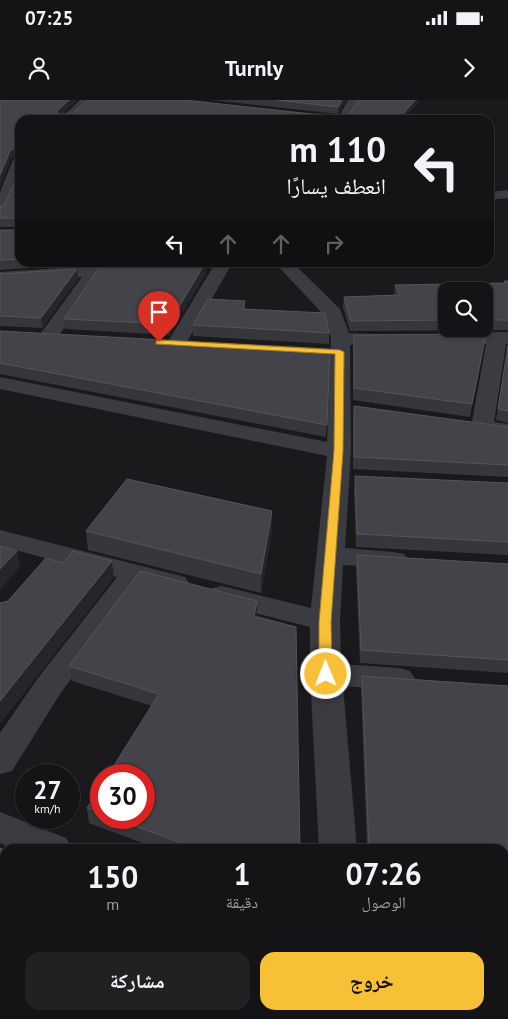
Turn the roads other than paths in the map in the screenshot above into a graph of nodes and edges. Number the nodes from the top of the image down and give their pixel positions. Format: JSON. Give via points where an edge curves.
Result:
{"nodes":[{"id":1,"x":87,"y":100,"type":"edge"},
{"id":2,"x":354,"y":100,"type":"edge"},
{"id":3,"x":70,"y":115,"type":"edge"},
{"id":4,"x":343,"y":115,"type":"edge"},
{"id":5,"x":15,"y":162,"type":"edge"},
{"id":6,"x":508,"y":194,"type":"edge"},
{"id":7,"x":494,"y":195,"type":"edge"},
{"id":8,"x":0,"y":210,"type":"edge"},
{"id":9,"x":98,"y":267,"type":"edge"},
{"id":10,"x":223,"y":267,"type":"edge"},
{"id":11,"x":287,"y":267,"type":"edge"},
{"id":12,"x":0,"y":277,"type":"edge"},
{"id":13,"x":68,"y":338,"type":"edge"},
{"id":14,"x":503,"y":338,"type":"edge"},
{"id":15,"x":157,"y":342,"type":"edge"},
{"id":16,"x":334,"y":348,"type":"junction"},
{"id":17,"x":0,"y":383,"type":"edge"},
{"id":18,"x":508,"y":431,"type":"edge"},
{"id":19,"x":338,"y":451,"type":"junction"},
{"id":20,"x":0,"y":538,"type":"edge"},
{"id":21,"x":52,"y":551,"type":"junction"},
{"id":22,"x":330,"y":556,"type":"junction"},
{"id":23,"x":419,"y":561,"type":"edge"},
{"id":24,"x":135,"y":572,"type":"junction"},
{"id":25,"x":33,"y":574,"type":"edge"},
{"id":26,"x":325,"y":622,"type":"junction"},
{"id":27,"x":326,"y":674,"type":"junction"},
{"id":28,"x":431,"y":681,"type":"edge"},
{"id":29,"x":0,"y":761,"type":"edge"},
{"id":30,"x":0,"y":827,"type":"edge"},
{"id":31,"x":41,"y":844,"type":"edge"},
{"id":32,"x":338,"y":844,"type":"edge"}],
"edges":[{"from":1,"to":3,"type":"street"},
{"from":2,"to":4,"type":"street"},
{"from":5,"to":8,"type":"street"},
{"from":6,"to":7,"type":"street"},
{"from":9,"to":12,"type":"street"},
{"from":9,"to":13,"type":"street","via":[[38,336]]},
{"from":10,"to":15,"type":"street","via":[[187,344]]},
{"from":11,"to":16,"type":"street","via":[[334,312]]},
{"from":14,"to":16,"type":"street","via":[[414,339]]},
{"from":14,"to":18,"type":"street","via":[[472,426]]},
{"from":16,"to":19,"type":"street","via":[[349,408]]},
{"from":17,"to":19,"type":"street"},
{"from":19,"to":22,"type":"street","via":[[346,478]]},
{"from":20,"to":21,"type":"street"},
{"from":21,"to":24,"type":"street"},
{"from":21,"to":25,"type":"street"},
{"from":22,"to":23,"type":"street"},
{"from":22,"to":26,"type":"street"},
{"from":24,"to":26,"type":"street"},
{"from":24,"to":29,"type":"street","via":[[49,686]]},
{"from":26,"to":27,"type":"street"},
{"from":27,"to":28,"type":"street"},
{"from":27,"to":32,"type":"street"},
{"from":30,"to":31,"type":"street"}]}
